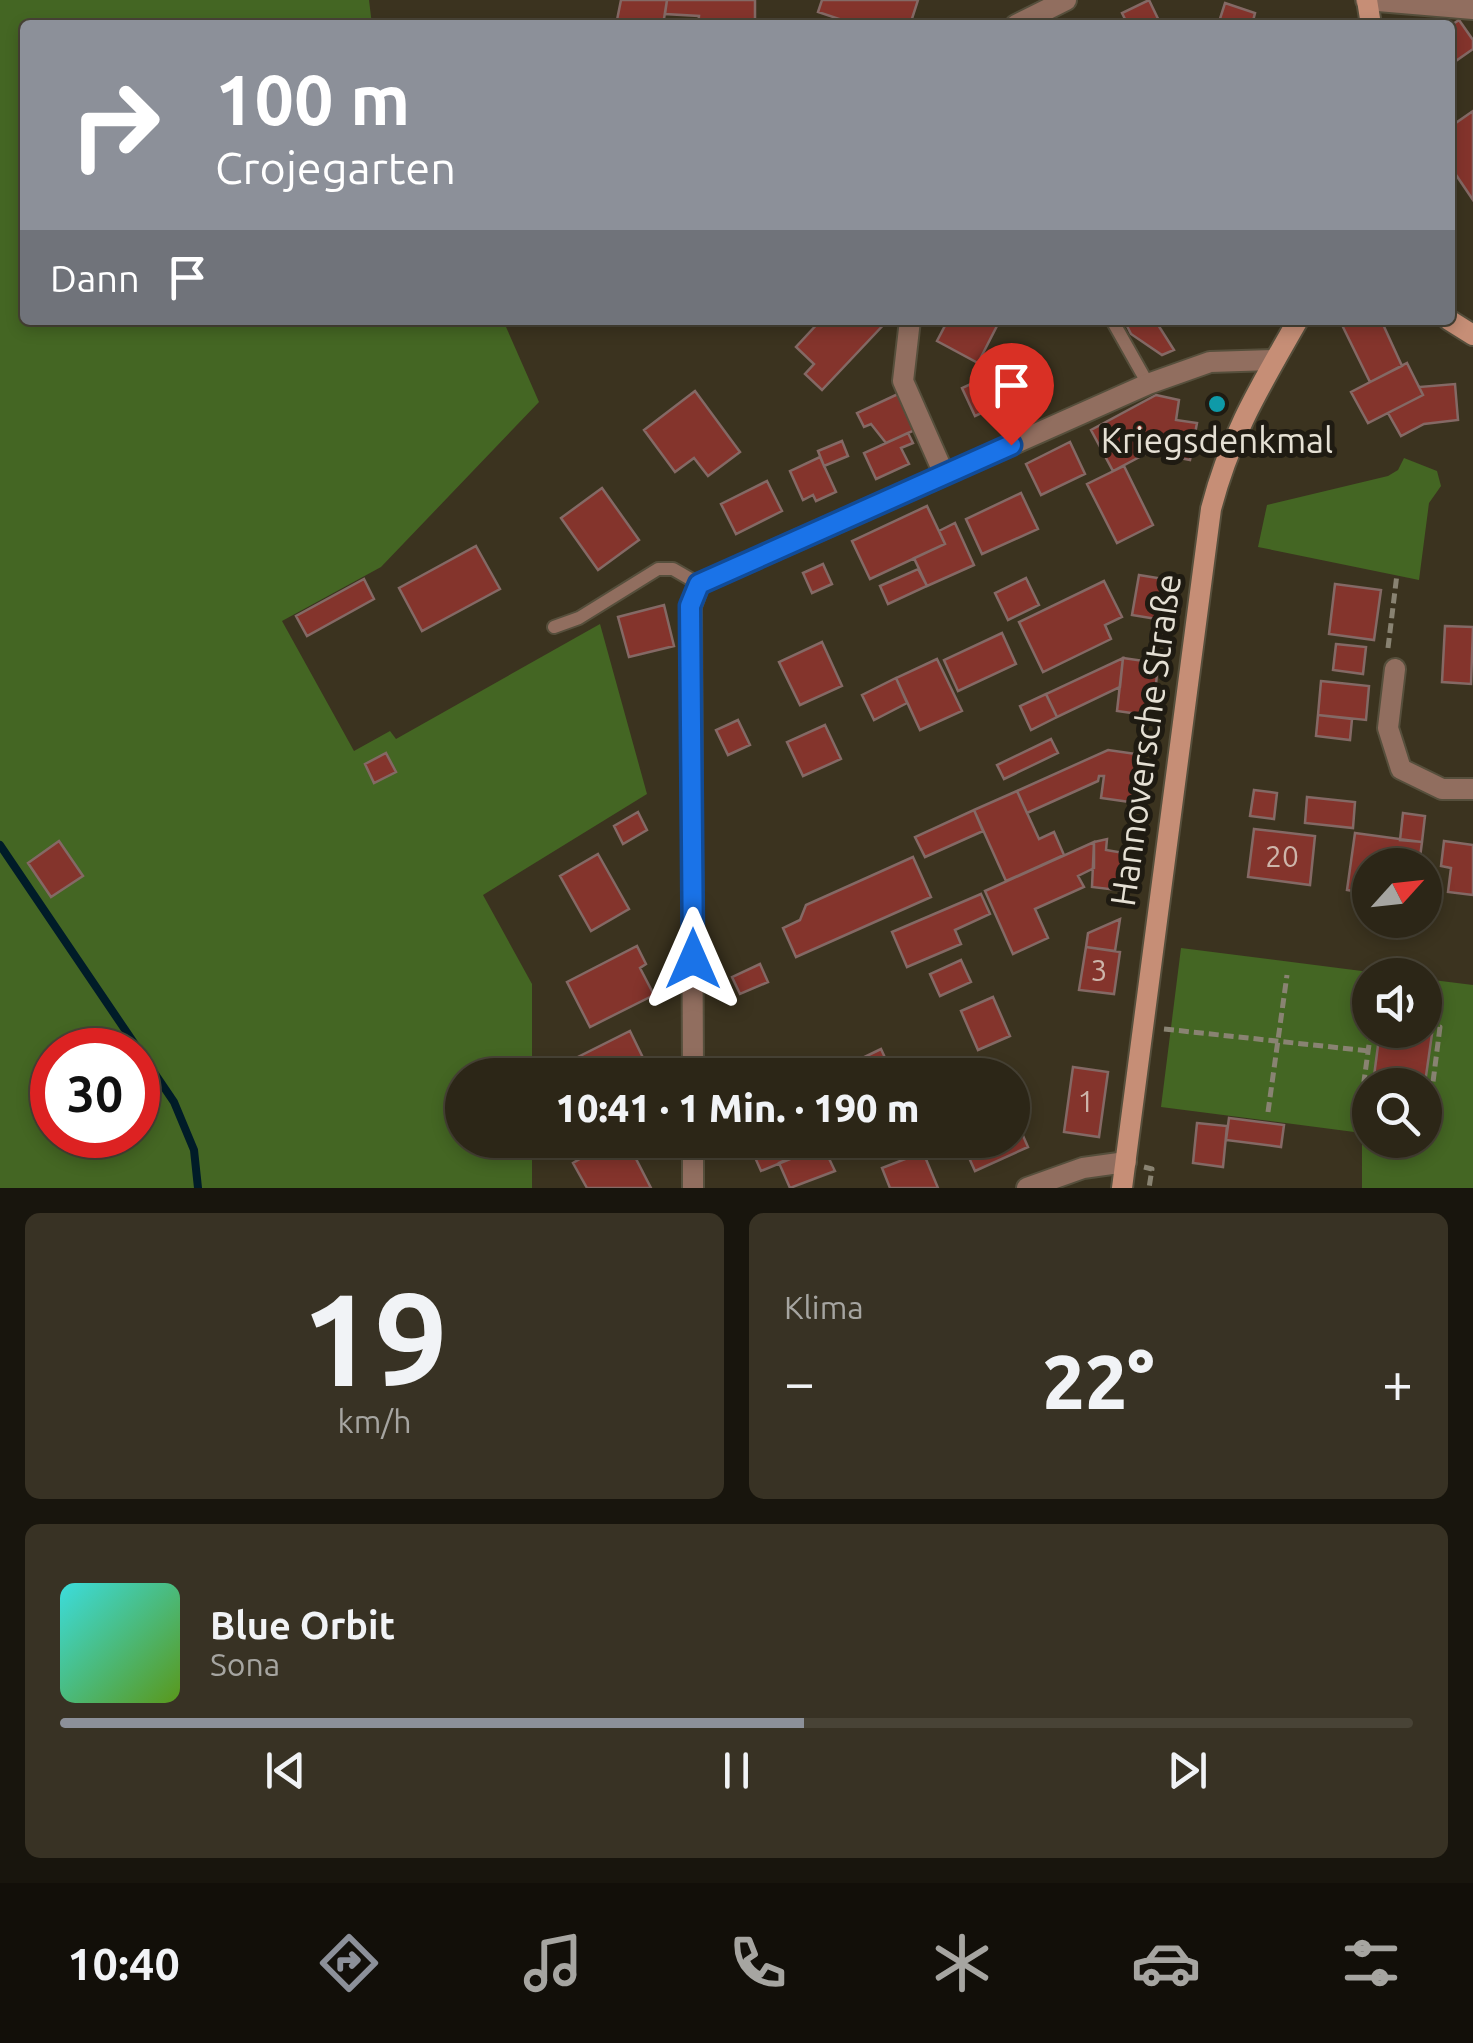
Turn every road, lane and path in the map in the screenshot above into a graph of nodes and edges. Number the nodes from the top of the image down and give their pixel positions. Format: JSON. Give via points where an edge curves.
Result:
{"nodes":[{"id":1,"x":1066,"y":0,"type":"edge"},
{"id":2,"x":1367,"y":0,"type":"edge"},
{"id":3,"x":1473,"y":9,"type":"edge"},
{"id":4,"x":1026,"y":20,"type":"edge"},
{"id":5,"x":909,"y":325,"type":"edge"},
{"id":6,"x":1115,"y":325,"type":"edge"},
{"id":7,"x":1295,"y":325,"type":"edge"},
{"id":8,"x":1275,"y":360,"type":"junction"},
{"id":9,"x":1148,"y":384,"type":"junction"},
{"id":10,"x":944,"y":474,"type":"junction"},
{"id":11,"x":1396,"y":574,"type":"dead end"},
{"id":12,"x":699,"y":584,"type":"junction"},
{"id":13,"x":554,"y":627,"type":"dead end"},
{"id":14,"x":1395,"y":669,"type":"joint"},
{"id":15,"x":1473,"y":789,"type":"edge"},
{"id":16,"x":1286,"y":975,"type":"dead end"},
{"id":17,"x":1141,"y":1027,"type":"junction"},
{"id":18,"x":1278,"y":1040,"type":"junction"},
{"id":19,"x":1368,"y":1048,"type":"edge"},
{"id":20,"x":1368,"y":1051,"type":"junction"},
{"id":21,"x":693,"y":1058,"type":"edge"},
{"id":22,"x":1366,"y":1068,"type":"edge"},
{"id":23,"x":1268,"y":1112,"type":"dead end"},
{"id":24,"x":693,"y":1158,"type":"edge"},
{"id":25,"x":1126,"y":1162,"type":"junction"},
{"id":26,"x":693,"y":1188,"type":"edge"},
{"id":27,"x":1027,"y":1188,"type":"edge"},
{"id":28,"x":1122,"y":1188,"type":"edge"}],
"edges":[{"from":1,"to":4,"type":"street"},
{"from":2,"to":3,"type":"street"},
{"from":5,"to":10,"type":"street","via":[[903,380]]},
{"from":6,"to":9,"type":"lane"},
{"from":7,"to":8,"type":"street","name":"Hannoversche Straße"},
{"from":8,"to":9,"type":"street","via":[[1210,362]]},
{"from":8,"to":17,"type":"street","name":"Hannoversche Straße","via":[[1225,454],[1211,509]]},
{"from":9,"to":10,"type":"street"},
{"from":10,"to":12,"type":"street"},
{"from":11,"to":14,"type":"path","via":[[1387,657]]},
{"from":12,"to":13,"type":"lane","via":[[673,569],[658,569]]},
{"from":12,"to":21,"type":"street","via":[[690,606]]},
{"from":14,"to":15,"type":"street","via":[[1388,728],[1401,769],[1442,789]]},
{"from":16,"to":18,"type":"path"},
{"from":17,"to":18,"type":"path"},
{"from":17,"to":25,"type":"street","name":"Hannoversche Straße"},
{"from":18,"to":20,"type":"path"},
{"from":18,"to":23,"type":"path"},
{"from":19,"to":20,"type":"path"},
{"from":20,"to":22,"type":"path"},
{"from":24,"to":26,"type":"street"},
{"from":25,"to":27,"type":"street","via":[[1083,1168]]},
{"from":25,"to":28,"type":"street","name":"Hannoversche Straße"}]}
